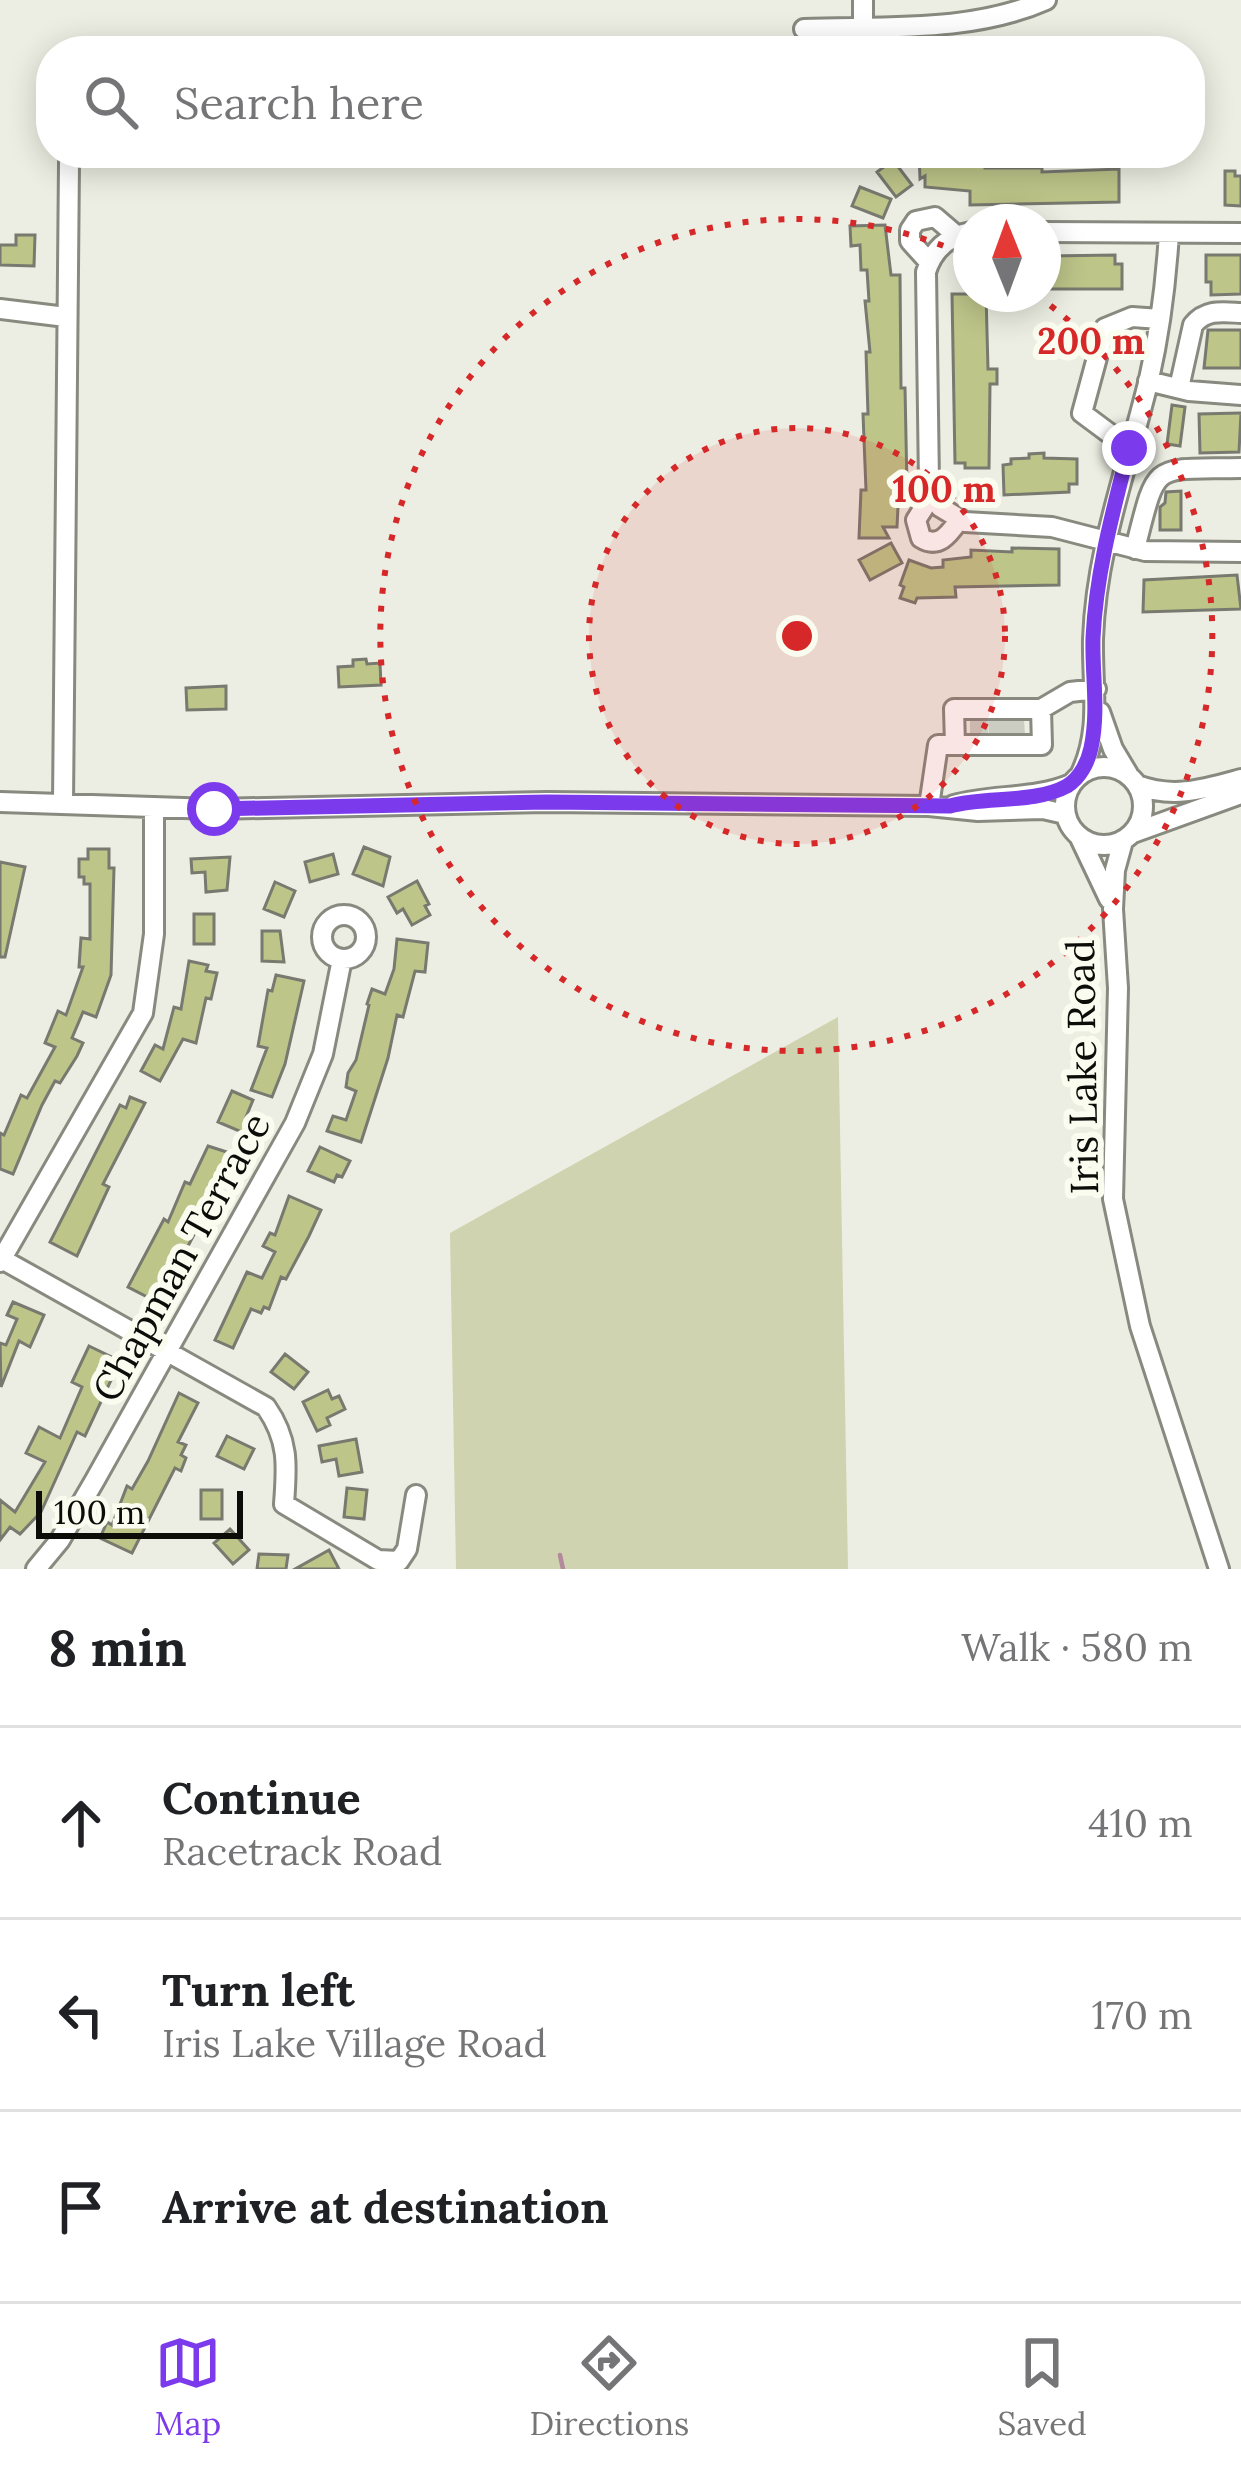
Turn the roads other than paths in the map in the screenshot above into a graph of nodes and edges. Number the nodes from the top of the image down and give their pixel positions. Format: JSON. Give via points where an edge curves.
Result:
{"nodes":[{"id":1,"x":863,"y":0,"type":"edge"},
{"id":2,"x":1046,"y":0,"type":"edge"},
{"id":3,"x":863,"y":27,"type":"junction"},
{"id":4,"x":804,"y":29,"type":"dead end"},
{"id":5,"x":69,"y":168,"type":"edge"},
{"id":6,"x":953,"y":228,"type":"edge"},
{"id":7,"x":1061,"y":232,"type":"edge"},
{"id":8,"x":1169,"y":233,"type":"junction"},
{"id":9,"x":1241,"y":233,"type":"edge"},
{"id":10,"x":953,"y":239,"type":"edge"},
{"id":11,"x":929,"y":262,"type":"junction"},
{"id":12,"x":0,"y":309,"type":"edge"},
{"id":13,"x":1241,"y":313,"type":"edge"},
{"id":14,"x":67,"y":317,"type":"junction"},
{"id":15,"x":1160,"y":319,"type":"junction"},
{"id":16,"x":1148,"y":381,"type":"junction"},
{"id":17,"x":1179,"y":388,"type":"junction"},
{"id":18,"x":1241,"y":394,"type":"edge"},
{"id":19,"x":1129,"y":448,"type":"junction"},
{"id":20,"x":1241,"y":468,"type":"edge"},
{"id":21,"x":932,"y":495,"type":"junction"},
{"id":22,"x":959,"y":520,"type":"junction"},
{"id":23,"x":1105,"y":540,"type":"junction"},
{"id":24,"x":1135,"y":549,"type":"junction"},
{"id":25,"x":1241,"y":553,"type":"edge"},
{"id":26,"x":1096,"y":696,"type":"junction"},
{"id":27,"x":1041,"y":709,"type":"junction"},
{"id":28,"x":997,"y":727,"type":"junction"},
{"id":29,"x":955,"y":745,"type":"junction"},
{"id":30,"x":1075,"y":779,"type":"junction"},
{"id":31,"x":1241,"y":779,"type":"edge"},
{"id":32,"x":1133,"y":780,"type":"junction"},
{"id":33,"x":1241,"y":794,"type":"edge"},
{"id":34,"x":0,"y":802,"type":"edge"},
{"id":35,"x":63,"y":803,"type":"junction"},
{"id":36,"x":940,"y":806,"type":"junction"},
{"id":37,"x":154,"y":807,"type":"junction"},
{"id":38,"x":1065,"y":814,"type":"junction"},
{"id":39,"x":1128,"y":837,"type":"junction"},
{"id":40,"x":1079,"y":838,"type":"junction"},
{"id":41,"x":1112,"y":909,"type":"junction"},
{"id":42,"x":342,"y":959,"type":"dead end"},
{"id":43,"x":1,"y":1260,"type":"edge"},
{"id":44,"x":168,"y":1350,"type":"junction"},
{"id":45,"x":416,"y":1496,"type":"dead end"},
{"id":46,"x":37,"y":1569,"type":"edge"},
{"id":47,"x":1219,"y":1569,"type":"edge"}],
"edges":[{"from":1,"to":3,"type":"street"},
{"from":2,"to":3,"type":"street","via":[[960,23]]},
{"from":3,"to":4,"type":"street"},
{"from":5,"to":14,"type":"street"},
{"from":6,"to":11,"type":"street","via":[[935,217],[916,220],[910,241]]},
{"from":7,"to":8,"type":"street"},
{"from":8,"to":9,"type":"street"},
{"from":8,"to":15,"type":"street"},
{"from":10,"to":11,"type":"street"},
{"from":11,"to":21,"type":"street"},
{"from":12,"to":14,"type":"street"},
{"from":13,"to":17,"type":"street","via":[[1209,314],[1193,325]]},
{"from":14,"to":35,"type":"street"},
{"from":15,"to":16,"type":"street"},
{"from":15,"to":19,"type":"street","via":[[1132,317],[1106,328],[1082,413]]},
{"from":16,"to":17,"type":"street"},
{"from":16,"to":19,"type":"street"},
{"from":17,"to":18,"type":"street"},
{"from":19,"to":23,"type":"street"},
{"from":20,"to":24,"type":"street","via":[[1158,476]]},
{"from":21,"to":22,"type":"street"},
{"from":21,"to":22,"type":"street","via":[[916,520],[921,538],[942,539]]},
{"from":22,"to":23,"type":"street"},
{"from":23,"to":24,"type":"street"},
{"from":23,"to":26,"type":"street","via":[[1093,642]]},
{"from":24,"to":25,"type":"street"},
{"from":26,"to":27,"type":"street","via":[[1070,692]]},
{"from":26,"to":30,"type":"street","via":[[1090,755]]},
{"from":26,"to":32,"type":"street"},
{"from":27,"to":28,"type":"street"},
{"from":27,"to":28,"type":"street","via":[[1042,745]]},
{"from":28,"to":29,"type":"street"},
{"from":28,"to":29,"type":"street","via":[[954,709]]},
{"from":29,"to":36,"type":"street","via":[[938,745]]},
{"from":30,"to":32,"type":"street","via":[[1104,766]]},
{"from":30,"to":36,"type":"street","via":[[1033,795]]},
{"from":30,"to":38,"type":"street"},
{"from":31,"to":32,"type":"street","via":[[1174,794]]},
{"from":32,"to":39,"type":"street","via":[[1144,809]]},
{"from":33,"to":39,"type":"street"},
{"from":34,"to":35,"type":"street"},
{"from":35,"to":37,"type":"street"},
{"from":36,"to":37,"type":"street"},
{"from":36,"to":38,"type":"street"},
{"from":37,"to":43,"type":"street","via":[[154,934],[143,1013]]},
{"from":38,"to":40,"type":"street"},
{"from":39,"to":40,"type":"street","via":[[1101,846]]},
{"from":39,"to":41,"type":"street","name":"Iris Lake Road","via":[[1114,870]]},
{"from":40,"to":41,"type":"street","name":"Iris Lake Road"},
{"from":41,"to":47,"type":"street","name":"Iris Lake Road","via":[[1114,1199],[1140,1326]]},
{"from":42,"to":44,"type":"street","name":"Chapman Terrace","via":[[323,1054],[295,1123]]},
{"from":43,"to":44,"type":"street"},
{"from":44,"to":45,"type":"street","via":[[266,1407],[288,1448],[284,1504],[378,1560],[399,1561],[407,1549]]},
{"from":44,"to":46,"type":"street","name":"Chapman Terrace"}]}
